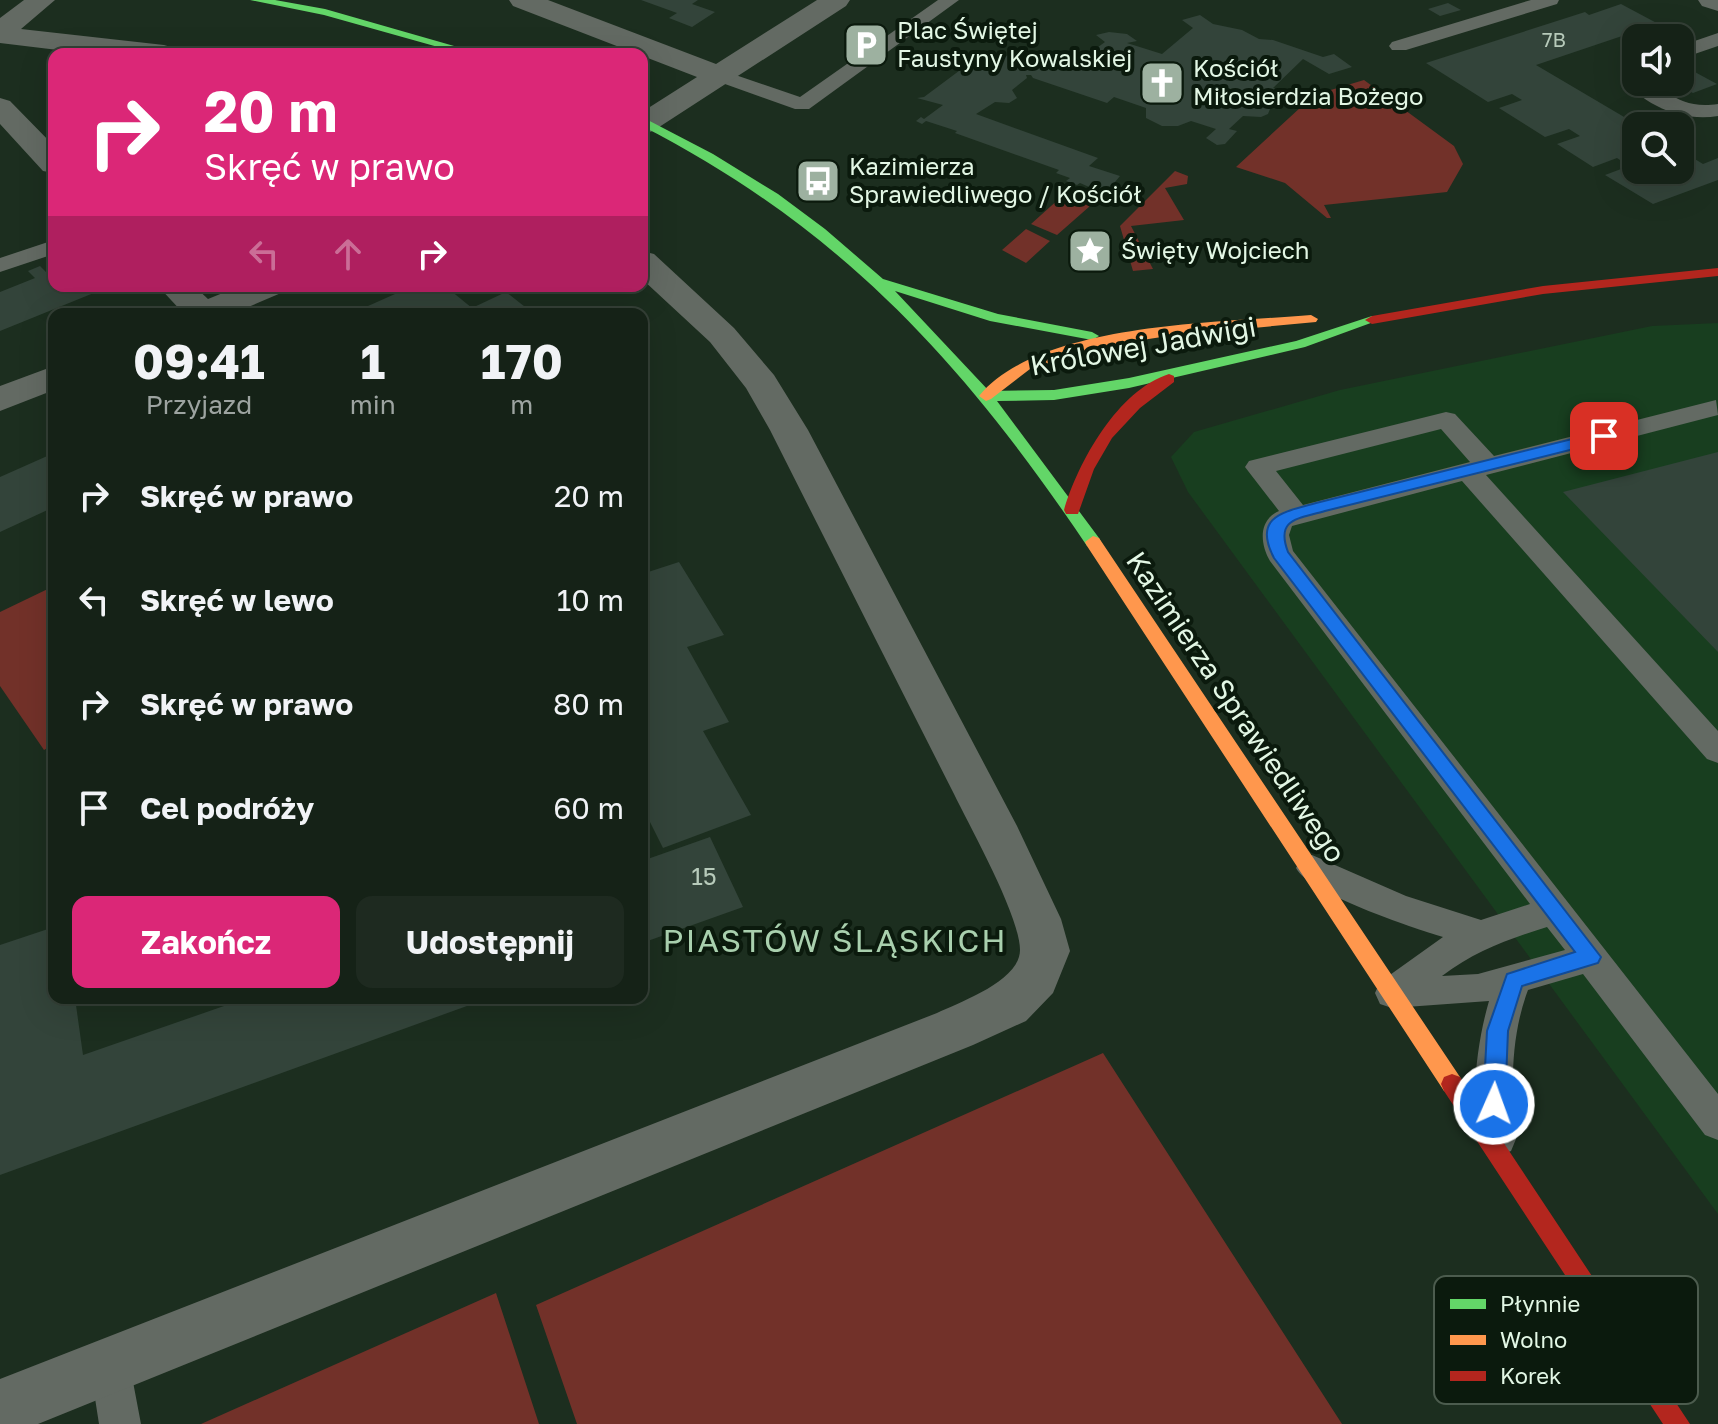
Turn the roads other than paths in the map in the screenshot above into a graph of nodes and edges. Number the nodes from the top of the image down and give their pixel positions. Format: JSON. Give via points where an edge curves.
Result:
{"nodes":[{"id":1,"x":41,"y":0,"type":"edge"},
{"id":2,"x":256,"y":0,"type":"edge"},
{"id":3,"x":523,"y":0,"type":"edge"},
{"id":4,"x":836,"y":0,"type":"edge"},
{"id":5,"x":950,"y":0,"type":"edge"},
{"id":6,"x":1550,"y":0,"type":"edge"},
{"id":7,"x":1712,"y":0,"type":"edge"},
{"id":8,"x":1718,"y":3,"type":"edge"},
{"id":9,"x":0,"y":34,"type":"edge"},
{"id":10,"x":1718,"y":39,"type":"edge"},
{"id":11,"x":1399,"y":46,"type":"dead end"},
{"id":12,"x":115,"y":48,"type":"edge"},
{"id":13,"x":455,"y":48,"type":"edge"},
{"id":14,"x":648,"y":48,"type":"edge"},
{"id":15,"x":648,"y":48,"type":"edge"},
{"id":16,"x":1694,"y":48,"type":"edge"},
{"id":17,"x":718,"y":75,"type":"junction"},
{"id":18,"x":1658,"y":96,"type":"edge"},
{"id":19,"x":0,"y":107,"type":"edge"},
{"id":20,"x":1718,"y":110,"type":"edge"},
{"id":21,"x":648,"y":120,"type":"edge"},
{"id":22,"x":648,"y":125,"type":"edge"},
{"id":23,"x":48,"y":158,"type":"edge"},
{"id":24,"x":48,"y":249,"type":"edge"},
{"id":25,"x":0,"y":265,"type":"edge"},
{"id":26,"x":648,"y":267,"type":"edge"},
{"id":27,"x":1718,"y":272,"type":"edge"},
{"id":28,"x":874,"y":280,"type":"junction"},
{"id":29,"x":181,"y":292,"type":"edge"},
{"id":30,"x":255,"y":292,"type":"edge"},
{"id":31,"x":197,"y":308,"type":"edge"},
{"id":32,"x":217,"y":308,"type":"edge"},
{"id":33,"x":1376,"y":319,"type":"junction"},
{"id":34,"x":1131,"y":338,"type":"junction"},
{"id":35,"x":1184,"y":371,"type":"junction"},
{"id":36,"x":48,"y":380,"type":"edge"},
{"id":37,"x":986,"y":396,"type":"junction"},
{"id":38,"x":0,"y":400,"type":"edge"},
{"id":39,"x":1716,"y":408,"type":"edge"},
{"id":40,"x":1478,"y":469,"type":"junction"},
{"id":41,"x":1072,"y":510,"type":"junction"},
{"id":42,"x":1296,"y":514,"type":"junction"},
{"id":43,"x":1718,"y":751,"type":"edge"},
{"id":44,"x":1307,"y":865,"type":"junction"},
{"id":45,"x":1556,"y":910,"type":"junction"},
{"id":46,"x":1481,"y":934,"type":"junction"},
{"id":47,"x":1591,"y":957,"type":"junction"},
{"id":48,"x":1514,"y":980,"type":"junction"},
{"id":49,"x":1392,"y":993,"type":"junction"},
{"id":50,"x":1718,"y":1123,"type":"edge"},
{"id":51,"x":1499,"y":1153,"type":"junction"},
{"id":52,"x":1580,"y":1276,"type":"edge"},
{"id":53,"x":110,"y":1366,"type":"junction"},
{"id":54,"x":1665,"y":1404,"type":"edge"},
{"id":55,"x":0,"y":1409,"type":"edge"},
{"id":56,"x":120,"y":1424,"type":"edge"},
{"id":57,"x":1678,"y":1424,"type":"edge"}],
"edges":[{"from":1,"to":9,"type":"street"},
{"from":2,"to":13,"type":"street","via":[[352,19]]},
{"from":3,"to":15,"type":"street"},
{"from":4,"to":17,"type":"street"},
{"from":5,"to":17,"type":"lane","via":[[802,105]]},
{"from":6,"to":11,"type":"lane"},
{"from":7,"to":8,"type":"street"},
{"from":9,"to":12,"type":"street"},
{"from":10,"to":16,"type":"lane"},
{"from":14,"to":17,"type":"street"},
{"from":17,"to":21,"type":"street"},
{"from":18,"to":20,"type":"lane","via":[[1692,112]]},
{"from":19,"to":23,"type":"street"},
{"from":22,"to":28,"type":"street","name":"Kazimierza Sprawiedliwego","via":[[779,200]]},
{"from":24,"to":25,"type":"lane"},
{"from":26,"to":53,"type":"street","via":[[722,335],[761,383],[789,430],[1037,919],[1045,951],[1035,978],[1008,1005],[955,1029]]},
{"from":27,"to":33,"type":"street","name":"Królowej Jadwigi","via":[[1602,282]]},
{"from":28,"to":34,"type":"street","via":[[1037,328]]},
{"from":28,"to":37,"type":"street","name":"Kazimierza Sprawiedliwego"},
{"from":29,"to":31,"type":"street"},
{"from":30,"to":32,"type":"street"},
{"from":33,"to":34,"type":"street","name":"Królowej Jadwigi","via":[[1302,319]]},
{"from":33,"to":35,"type":"street","name":"Królowej Jadwigi","via":[[1300,344]]},
{"from":34,"to":37,"type":"street","name":"Królowej Jadwigi","via":[[1047,355],[1013,373]]},
{"from":35,"to":37,"type":"street","name":"Królowej Jadwigi","via":[[1054,395]]},
{"from":35,"to":41,"type":"street","via":[[1141,397],[1110,426],[1092,451]]},
{"from":36,"to":38,"type":"street"},
{"from":37,"to":41,"type":"street","name":"Kazimierza Sprawiedliwego"},
{"from":39,"to":40,"type":"lane"},
{"from":40,"to":42,"type":"lane"},
{"from":40,"to":42,"type":"lane","via":[[1446,420],[1258,467]]},
{"from":40,"to":43,"type":"lane"},
{"from":41,"to":44,"type":"street","name":"Kazimierza Sprawiedliwego"},
{"from":42,"to":45,"type":"lane","via":[[1276,527],[1280,554]]},
{"from":44,"to":46,"type":"lane","via":[[1395,908]]},
{"from":44,"to":49,"type":"street","name":"Kazimierza Sprawiedliwego"},
{"from":45,"to":46,"type":"lane"},
{"from":45,"to":47,"type":"lane"},
{"from":46,"to":49,"type":"lane"},
{"from":47,"to":48,"type":"lane"},
{"from":47,"to":50,"type":"lane"},
{"from":48,"to":49,"type":"lane","via":[[1449,992]]},
{"from":48,"to":51,"type":"lane","via":[[1497,1031],[1494,1104]]},
{"from":49,"to":51,"type":"street","name":"Kazimierza Sprawiedliwego"},
{"from":51,"to":52,"type":"street","name":"Kazimierza Sprawiedliwego"},
{"from":53,"to":55,"type":"street"},
{"from":53,"to":56,"type":"lane"},
{"from":54,"to":57,"type":"street","name":"Kazimierza Sprawiedliwego"}]}
